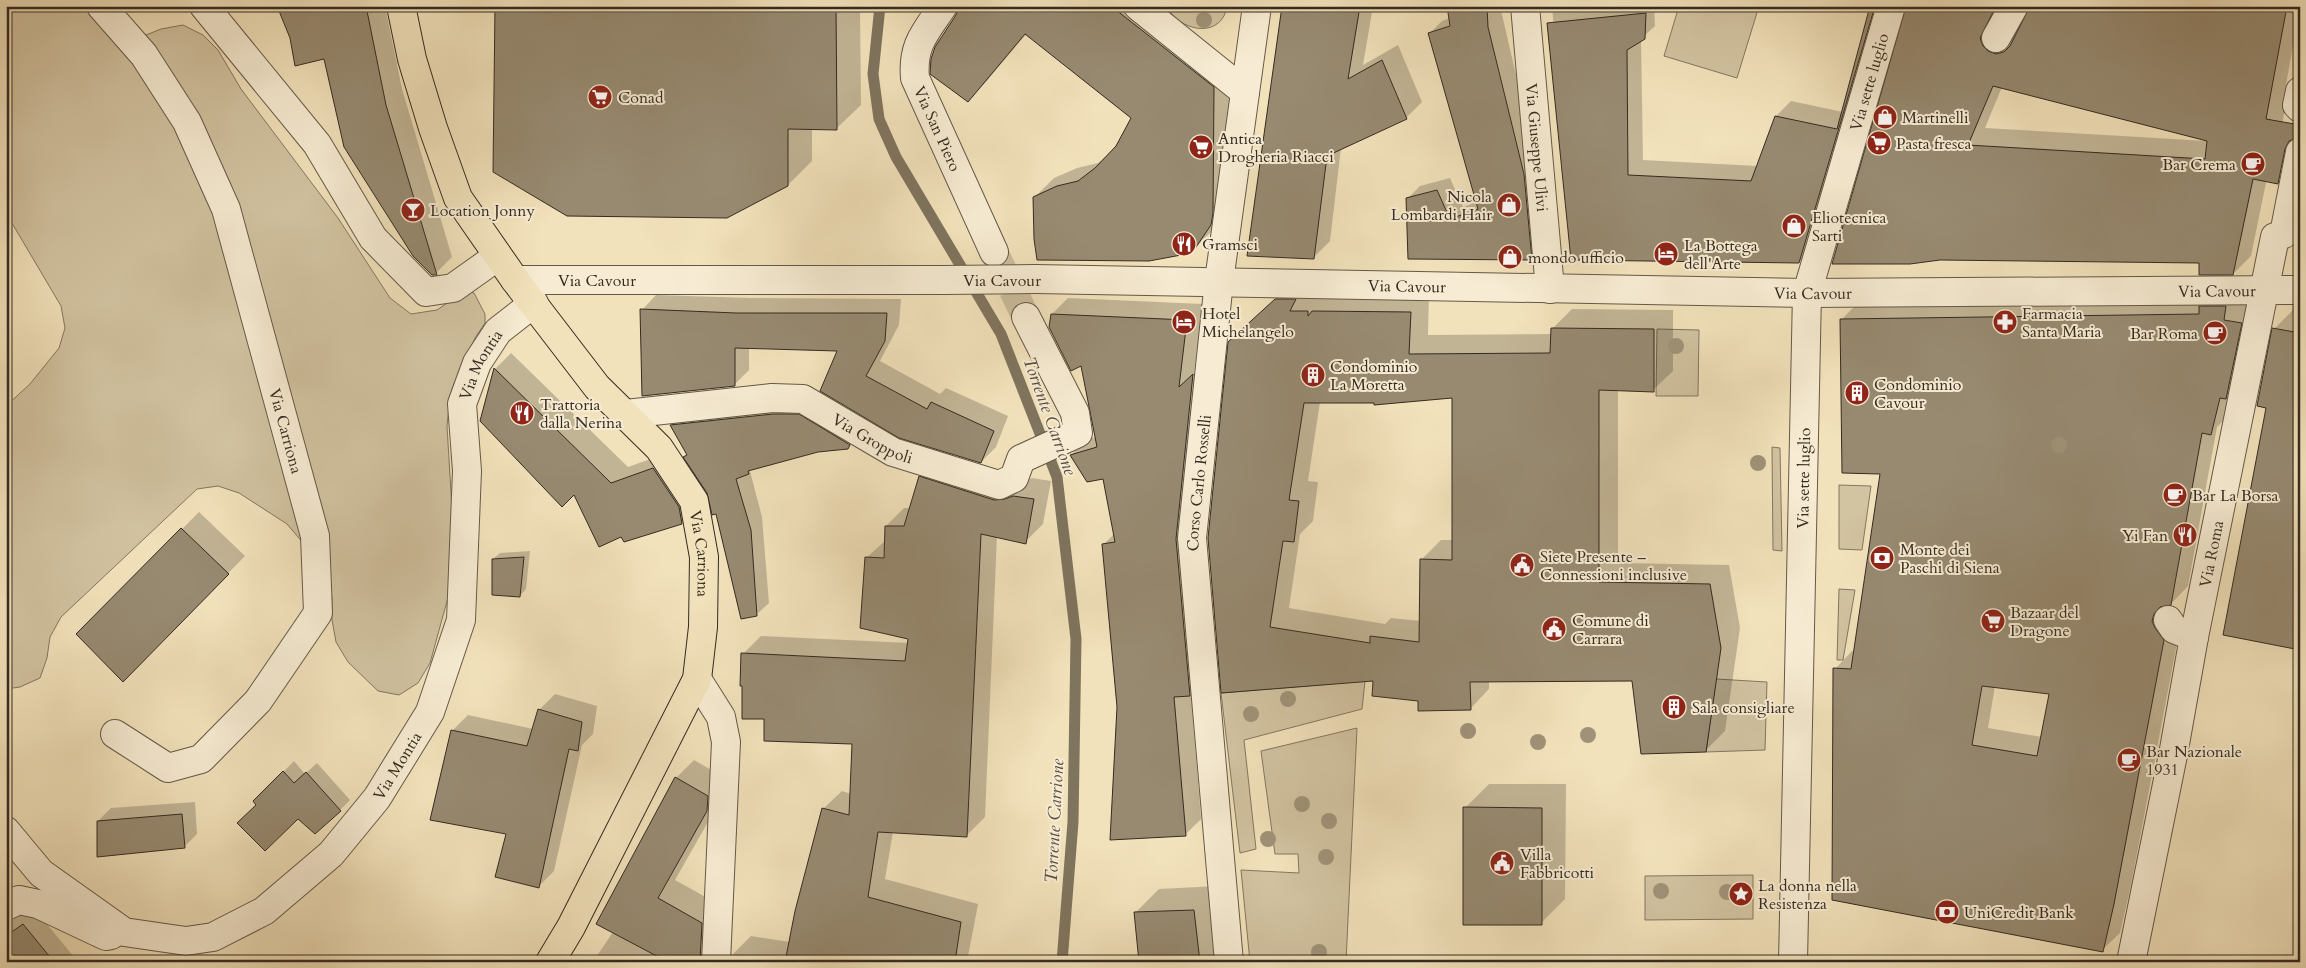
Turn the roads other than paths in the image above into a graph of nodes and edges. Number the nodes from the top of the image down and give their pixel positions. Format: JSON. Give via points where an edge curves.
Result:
{"nodes":[{"id":1,"x":100,"y":6,"type":"edge"},
{"id":2,"x":204,"y":6,"type":"edge"},
{"id":3,"x":401,"y":6,"type":"edge"},
{"id":4,"x":942,"y":6,"type":"edge"},
{"id":5,"x":1138,"y":6,"type":"edge"},
{"id":6,"x":1257,"y":6,"type":"edge"},
{"id":7,"x":1525,"y":6,"type":"edge"},
{"id":8,"x":1891,"y":6,"type":"edge"},
{"id":9,"x":2014,"y":6,"type":"edge"},
{"id":10,"x":1996,"y":38,"type":"dead end"},
{"id":11,"x":2300,"y":90,"type":"edge"},
{"id":12,"x":1245,"y":92,"type":"junction"},
{"id":13,"x":2300,"y":108,"type":"edge"},
{"id":14,"x":2300,"y":152,"type":"edge"},
{"id":15,"x":994,"y":252,"type":"tunnel mouth"},
{"id":16,"x":498,"y":256,"type":"junction"},
{"id":17,"x":515,"y":280,"type":"junction"},
{"id":18,"x":1219,"y":281,"type":"junction"},
{"id":19,"x":1550,"y":289,"type":"junction"},
{"id":20,"x":2265,"y":290,"type":"junction"},
{"id":21,"x":2300,"y":290,"type":"edge"},
{"id":22,"x":1807,"y":293,"type":"junction"},
{"id":23,"x":534,"y":303,"type":"junction"},
{"id":24,"x":1026,"y":317,"type":"tunnel mouth"},
{"id":25,"x":626,"y":414,"type":"junction"},
{"id":26,"x":2168,"y":620,"type":"dead end"},
{"id":27,"x":2194,"y":637,"type":"junction"},
{"id":28,"x":697,"y":680,"type":"junction"},
{"id":29,"x":115,"y":734,"type":"dead end"},
{"id":30,"x":6,"y":831,"type":"edge"},
{"id":31,"x":6,"y":906,"type":"edge"},
{"id":32,"x":124,"y":932,"type":"junction"},
{"id":33,"x":1800,"y":960,"type":"edge"},
{"id":34,"x":550,"y":962,"type":"edge"},
{"id":35,"x":716,"y":962,"type":"edge"},
{"id":36,"x":1229,"y":962,"type":"edge"},
{"id":37,"x":2131,"y":962,"type":"edge"}],
"edges":[{"from":1,"to":29,"type":"street","name":"Via Carriona","via":[[144,55],[187,122],[226,208],[315,536],[318,613],[258,701],[201,759],[168,768]]},
{"from":2,"to":16,"type":"street","via":[[317,144],[373,238],[426,292],[452,288]]},
{"from":3,"to":16,"type":"main road","name":"Via Carriona","via":[[412,59],[458,198]]},
{"from":4,"to":15,"type":"street","name":"Via San Piero","via":[[920,40],[913,59],[915,78]]},
{"from":5,"to":12,"type":"street"},
{"from":6,"to":12,"type":"street","name":"Corso Carlo Rosselli"},
{"from":7,"to":19,"type":"street","name":"Via Giuseppe Ulivi"},
{"from":8,"to":22,"type":"street","name":"Via sette luglio"},
{"from":9,"to":10,"type":"street"},
{"from":11,"to":13,"type":"street","via":[[2297,105]]},
{"from":12,"to":18,"type":"street","name":"Corso Carlo Rosselli"},
{"from":14,"to":20,"type":"street","name":"Via Roma","via":[[2284,234],[2275,237]]},
{"from":16,"to":17,"type":"main road","name":"Via Carriona"},
{"from":17,"to":18,"type":"street","name":"Via Cavour","bridge":true},
{"from":17,"to":23,"type":"main road","name":"Via Carriona"},
{"from":18,"to":19,"type":"street","name":"Via Cavour"},
{"from":18,"to":36,"type":"street","name":"Corso Carlo Rosselli","via":[[1192,538]]},
{"from":19,"to":22,"type":"street","name":"Via Cavour"},
{"from":20,"to":21,"type":"street","name":"Via Cavour"},
{"from":20,"to":22,"type":"street","name":"Via Cavour"},
{"from":20,"to":27,"type":"street","name":"Via Roma"},
{"from":22,"to":33,"type":"street","name":"Via sette luglio"},
{"from":23,"to":25,"type":"main road","name":"Via Carriona","via":[[597,387]]},
{"from":23,"to":32,"type":"street","name":"Via Montia","via":[[498,331],[477,363],[462,404],[467,471],[461,620],[430,712],[377,798],[331,854],[264,911],[213,937],[186,941]]},
{"from":24,"to":25,"type":"street","name":"Via Groppoli","via":[[1076,423],[1020,458],[1014,478],[999,485],[893,452],[803,399],[772,398]]},
{"from":25,"to":28,"type":"main road","name":"Via Carriona","via":[[659,448],[694,501],[704,557],[703,627]]},
{"from":26,"to":27,"type":"street","via":[[2174,629]]},
{"from":27,"to":37,"type":"street","name":"Via Roma"},
{"from":28,"to":34,"type":"main road","name":"Via Carriona","via":[[571,928]]},
{"from":28,"to":35,"type":"street","via":[[721,717],[726,742]]},
{"from":30,"to":32,"type":"street","name":"Via Montia","via":[[41,873]]},
{"from":31,"to":32,"type":"street","via":[[19,900],[38,904],[106,936]]}]}
